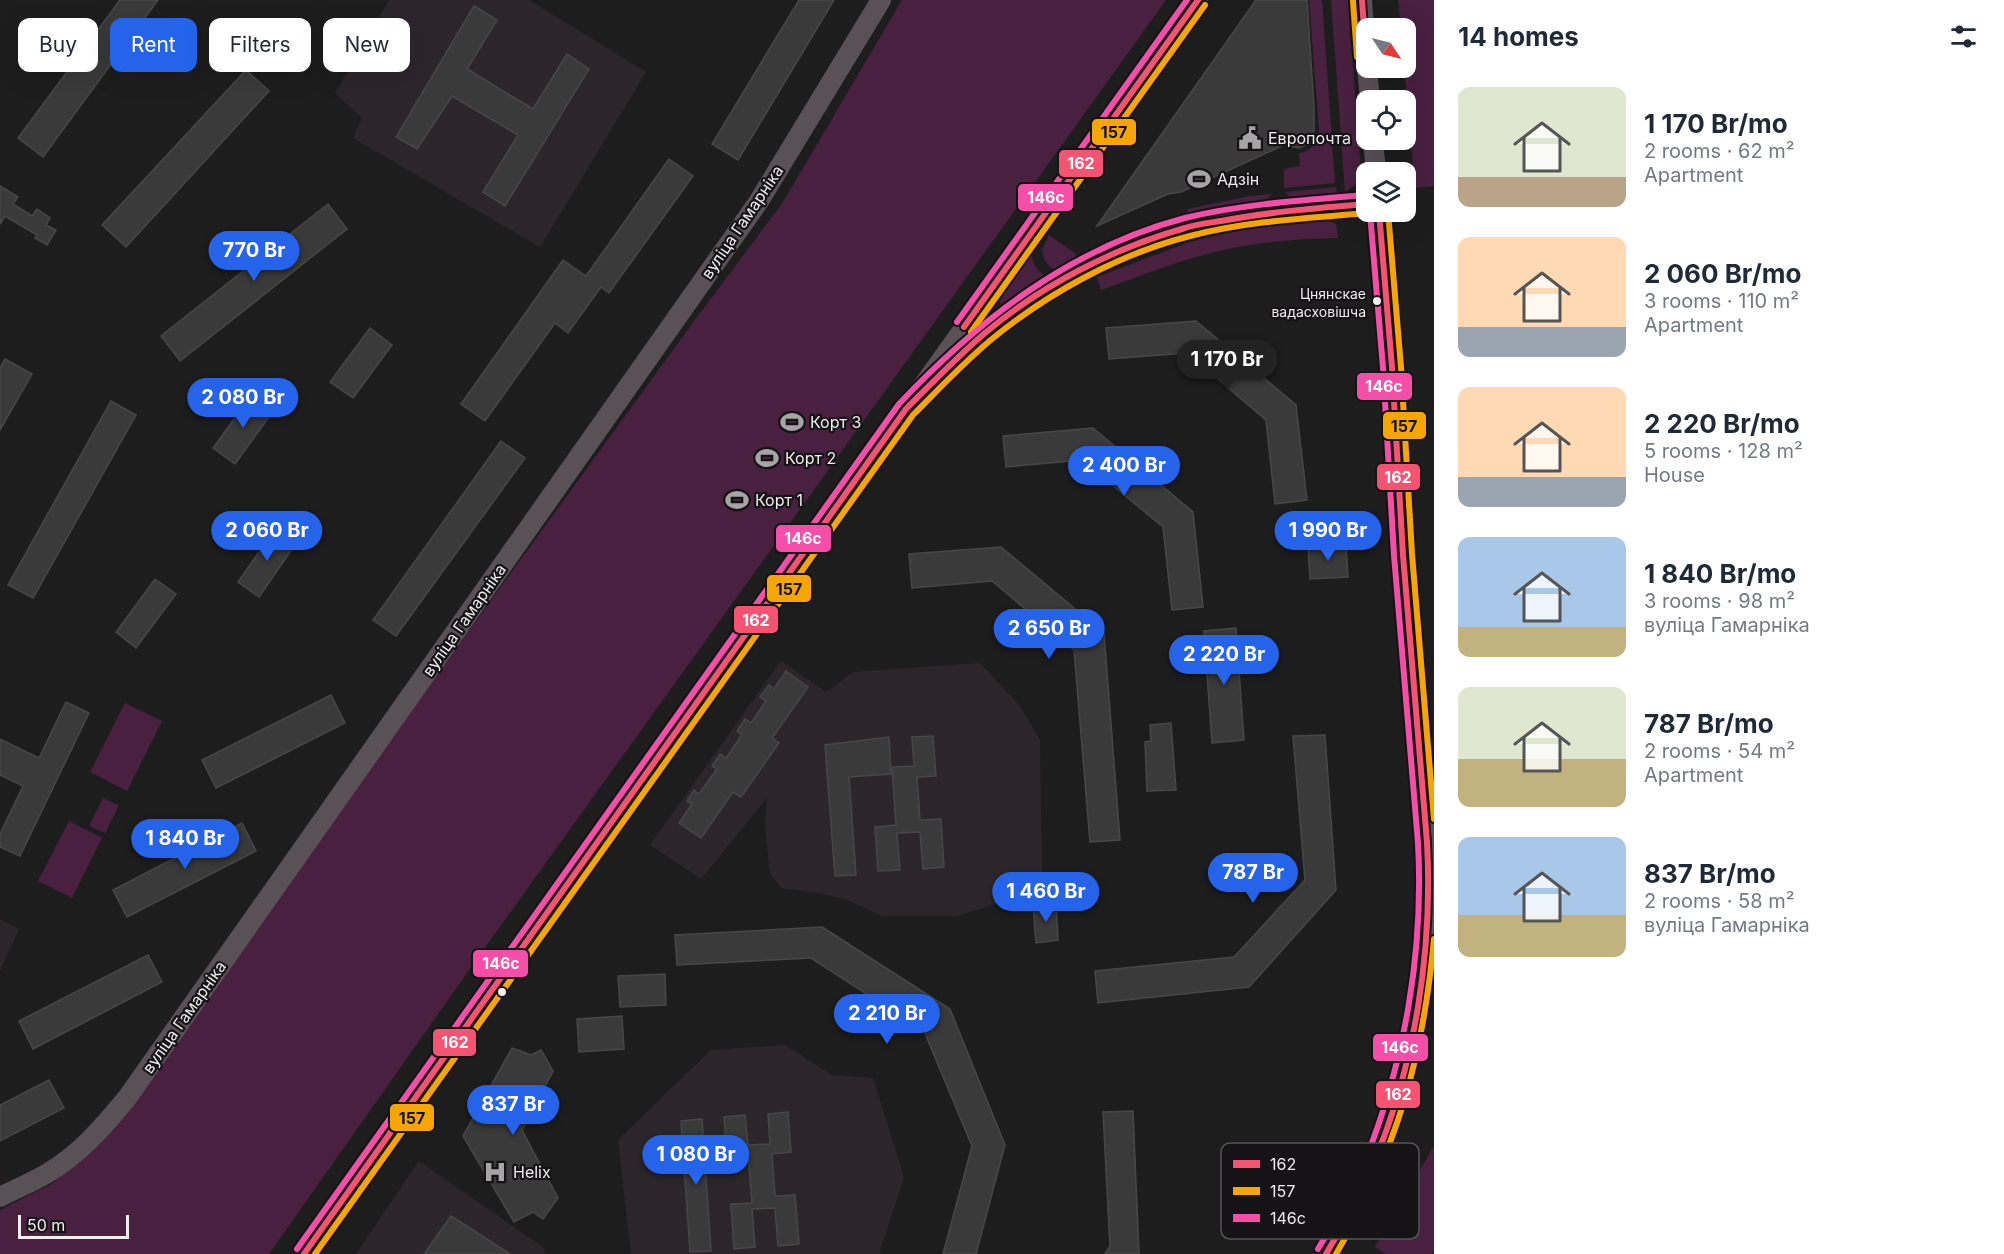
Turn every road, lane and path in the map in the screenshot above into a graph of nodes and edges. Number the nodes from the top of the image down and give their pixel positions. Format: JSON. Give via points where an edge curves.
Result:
{"nodes":[{"id":1,"x":881,"y":0,"type":"edge"},
{"id":2,"x":1198,"y":0,"type":"edge"},
{"id":3,"x":1362,"y":0,"type":"edge"},
{"id":4,"x":1363,"y":18,"type":"edge"},
{"id":5,"x":1356,"y":205,"type":"edge"},
{"id":6,"x":1380,"y":222,"type":"edge"},
{"id":7,"x":906,"y":409,"type":"junction"},
{"id":8,"x":1382,"y":1143,"type":"edge"},
{"id":9,"x":0,"y":1197,"type":"edge"},
{"id":10,"x":1334,"y":1239,"type":"edge"},
{"id":11,"x":304,"y":1254,"type":"edge"},
{"id":12,"x":1326,"y":1254,"type":"edge"}],
"edges":[{"from":1,"to":9,"type":"main road","name":"вуліца Гамарніка","via":[[759,201],[127,1098],[76,1154]]},
{"from":2,"to":7,"type":"main road"},
{"from":3,"to":4,"type":"main road"},
{"from":5,"to":7,"type":"main road","via":[[1242,217],[1183,228],[1138,245],[1068,277],[1025,303],[986,332]]},
{"from":6,"to":8,"type":"main road","via":[[1428,875],[1421,987],[1411,1046]]},
{"from":7,"to":11,"type":"main road"},
{"from":10,"to":12,"type":"main road"}]}
